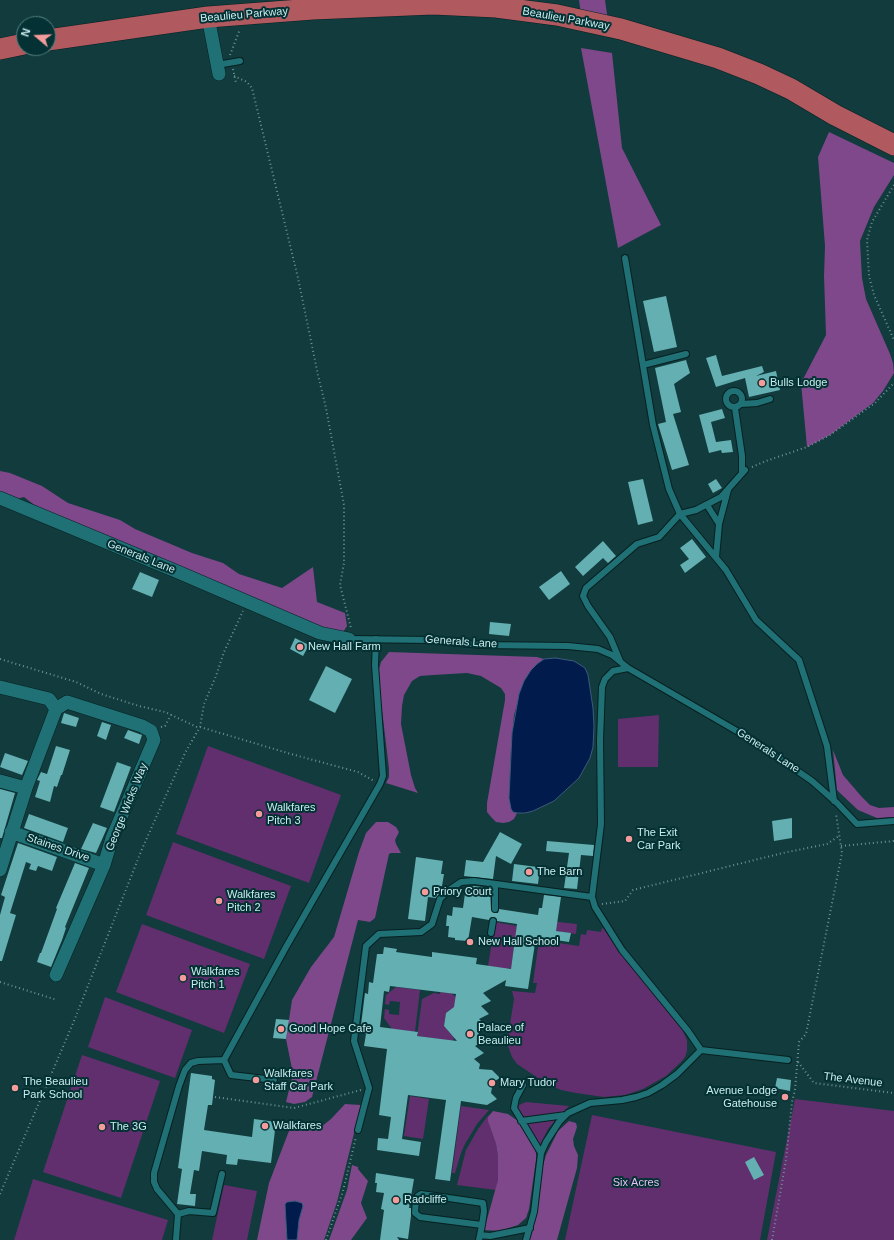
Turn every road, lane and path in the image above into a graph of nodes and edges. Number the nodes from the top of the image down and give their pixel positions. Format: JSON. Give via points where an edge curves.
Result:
{"nodes":[{"id":1,"x":239,"y":15,"type":"junction"},
{"id":2,"x":208,"y":17,"type":"junction"},
{"id":3,"x":56,"y":39,"type":"edge"},
{"id":4,"x":16,"y":46,"type":"edge"},
{"id":5,"x":0,"y":49,"type":"edge"},
{"id":6,"x":240,"y":61,"type":"dead end"},
{"id":7,"x":231,"y":63,"type":"junction"},
{"id":8,"x":218,"y":69,"type":"joint"},
{"id":9,"x":234,"y":76,"type":"junction"},
{"id":10,"x":236,"y":84,"type":"dead end"},
{"id":11,"x":894,"y":145,"type":"edge"},
{"id":12,"x":894,"y":185,"type":"edge"},
{"id":13,"x":624,"y":258,"type":"dead end"},
{"id":14,"x":894,"y":340,"type":"edge"},
{"id":15,"x":686,"y":354,"type":"dead end"},
{"id":16,"x":643,"y":365,"type":"junction"},
{"id":17,"x":894,"y":383,"type":"edge"},
{"id":18,"x":770,"y":399,"type":"dead end"},
{"id":19,"x":741,"y":404,"type":"junction"},
{"id":20,"x":735,"y":408,"type":"junction"},
{"id":21,"x":743,"y":472,"type":"junction"},
{"id":22,"x":728,"y":490,"type":"junction"},
{"id":23,"x":0,"y":498,"type":"edge"},
{"id":24,"x":707,"y":505,"type":"junction"},
{"id":25,"x":680,"y":514,"type":"junction"},
{"id":26,"x":719,"y":524,"type":"junction"},
{"id":27,"x":716,"y":557,"type":"junction"},
{"id":28,"x":248,"y":601,"type":"junction"},
{"id":29,"x":351,"y":639,"type":"junction"},
{"id":30,"x":376,"y":639,"type":"junction"},
{"id":31,"x":0,"y":659,"type":"edge"},
{"id":32,"x":620,"y":663,"type":"junction"},
{"id":33,"x":628,"y":668,"type":"junction"},
{"id":34,"x":0,"y":687,"type":"edge"},
{"id":35,"x":56,"y":709,"type":"junction"},
{"id":36,"x":171,"y":714,"type":"junction"},
{"id":37,"x":199,"y":727,"type":"junction"},
{"id":38,"x":151,"y":731,"type":"junction"},
{"id":39,"x":0,"y":781,"type":"edge"},
{"id":40,"x":380,"y":784,"type":"junction"},
{"id":41,"x":26,"y":788,"type":"junction"},
{"id":42,"x":834,"y":801,"type":"junction"},
{"id":43,"x":894,"y":821,"type":"edge"},
{"id":44,"x":11,"y":832,"type":"junction"},
{"id":45,"x":839,"y":836,"type":"junction"},
{"id":46,"x":894,"y":841,"type":"edge"},
{"id":47,"x":841,"y":846,"type":"junction"},
{"id":48,"x":104,"y":865,"type":"junction"},
{"id":49,"x":0,"y":870,"type":"edge"},
{"id":50,"x":494,"y":884,"type":"junction"},
{"id":51,"x":592,"y":897,"type":"junction"},
{"id":52,"x":601,"y":904,"type":"dead end"},
{"id":53,"x":495,"y":909,"type":"dead end"},
{"id":54,"x":493,"y":921,"type":"dead end"},
{"id":55,"x":491,"y":933,"type":"dead end"},
{"id":56,"x":56,"y":975,"type":"dead end"},
{"id":57,"x":0,"y":982,"type":"edge"},
{"id":58,"x":57,"y":1000,"type":"dead end"},
{"id":59,"x":700,"y":1050,"type":"junction"},
{"id":60,"x":224,"y":1060,"type":"junction"},
{"id":61,"x":788,"y":1060,"type":"dead end"},
{"id":62,"x":797,"y":1061,"type":"junction"},
{"id":63,"x":274,"y":1080,"type":"dead end"},
{"id":64,"x":523,"y":1085,"type":"dead end"},
{"id":65,"x":369,"y":1088,"type":"junction"},
{"id":66,"x":894,"y":1093,"type":"edge"},
{"id":67,"x":216,"y":1097,"type":"dead end"},
{"id":68,"x":566,"y":1115,"type":"junction"},
{"id":69,"x":521,"y":1121,"type":"junction"},
{"id":70,"x":358,"y":1130,"type":"joint"},
{"id":71,"x":541,"y":1153,"type":"junction"},
{"id":72,"x":222,"y":1174,"type":"dead end"},
{"id":73,"x":0,"y":1194,"type":"edge"},
{"id":74,"x":178,"y":1214,"type":"junction"},
{"id":75,"x":482,"y":1225,"type":"junction"},
{"id":76,"x":530,"y":1228,"type":"junction"},
{"id":77,"x":480,"y":1237,"type":"edge"},
{"id":78,"x":176,"y":1240,"type":"edge"},
{"id":79,"x":326,"y":1240,"type":"edge"},
{"id":80,"x":526,"y":1240,"type":"edge"},
{"id":81,"x":772,"y":1240,"type":"edge"}],
"edges":[{"from":1,"to":2,"type":"highway","name":"Beaulieu Parkway"},
{"from":1,"to":7,"type":"path","via":[[240,30],[231,51]]},
{"from":1,"to":11,"type":"highway","name":"Beaulieu Parkway","via":[[433,4],[496,7],[557,15],[621,29],[718,58],[790,89]]},
{"from":2,"to":3,"type":"highway","name":"Beaulieu Parkway"},
{"from":2,"to":8,"type":"street"},
{"from":4,"to":5,"type":"highway"},
{"from":6,"to":7,"type":"lane"},
{"from":7,"to":8,"type":"lane"},
{"from":7,"to":9,"type":"path"},
{"from":9,"to":10,"type":"path"},
{"from":9,"to":29,"type":"path","via":[[247,82],[252,88],[298,278],[326,408],[344,505],[344,563],[340,585]]},
{"from":12,"to":14,"type":"path","via":[[872,222],[867,240],[869,276],[874,295]]},
{"from":13,"to":16,"type":"lane"},
{"from":15,"to":16,"type":"lane"},
{"from":16,"to":25,"type":"lane","via":[[653,426],[669,489]]},
{"from":17,"to":21,"type":"path","via":[[875,403],[830,435],[807,447]]},
{"from":18,"to":19,"type":"lane"},
{"from":19,"to":20,"type":"lane"},
{"from":19,"to":20,"type":"lane","via":[[742,398],[739,393],[729,393],[726,401],[729,406]]},
{"from":20,"to":21,"type":"lane"},
{"from":21,"to":22,"type":"lane"},
{"from":22,"to":24,"type":"lane"},
{"from":22,"to":26,"type":"lane"},
{"from":23,"to":28,"type":"street","name":"Generals Lane"},
{"from":24,"to":25,"type":"lane"},
{"from":24,"to":26,"type":"lane"},
{"from":25,"to":27,"type":"lane"},
{"from":25,"to":32,"type":"lane","via":[[659,537],[637,544],[586,588],[583,596],[610,637]]},
{"from":26,"to":27,"type":"lane"},
{"from":27,"to":42,"type":"lane","via":[[756,620],[799,660],[827,746]]},
{"from":28,"to":29,"type":"street","name":"Generals Lane","via":[[320,633]]},
{"from":28,"to":37,"type":"path","via":[[224,652],[204,704]]},
{"from":29,"to":30,"type":"lane","name":"Generals Lane"},
{"from":30,"to":32,"type":"lane","name":"Generals Lane","via":[[431,640],[481,645],[568,646],[598,649],[612,655]]},
{"from":30,"to":40,"type":"lane","via":[[375,665],[383,776]]},
{"from":31,"to":36,"type":"path","via":[[76,682],[101,694]]},
{"from":32,"to":33,"type":"lane","name":"Generals Lane"},
{"from":33,"to":42,"type":"lane","name":"Generals Lane","via":[[754,741],[812,781]]},
{"from":33,"to":51,"type":"lane","via":[[613,671],[605,679],[602,687],[601,824]]},
{"from":34,"to":35,"type":"street","via":[[49,699]]},
{"from":35,"to":38,"type":"street","via":[[67,702]]},
{"from":35,"to":41,"type":"street"},
{"from":36,"to":37,"type":"path"},
{"from":36,"to":38,"type":"path","via":[[165,726]]},
{"from":37,"to":40,"type":"path","via":[[358,772]]},
{"from":37,"to":73,"type":"path","via":[[142,849],[74,1021]]},
{"from":38,"to":48,"type":"street","name":"George Wicks Way","via":[[154,740],[112,838]]},
{"from":39,"to":41,"type":"street"},
{"from":40,"to":60,"type":"lane"},
{"from":41,"to":44,"type":"street","name":"Staines Drive"},
{"from":42,"to":43,"type":"lane","name":"Generals Lane","via":[[857,824]]},
{"from":42,"to":45,"type":"path"},
{"from":44,"to":48,"type":"street","name":"Staines Drive"},
{"from":44,"to":49,"type":"street","name":"Staines Drive"},
{"from":45,"to":47,"type":"path"},
{"from":45,"to":52,"type":"path","via":[[827,844],[633,890],[625,901]]},
{"from":46,"to":47,"type":"path"},
{"from":47,"to":62,"type":"path","via":[[842,853],[806,1034],[799,1042]]},
{"from":48,"to":56,"type":"street","name":"George Wicks Way"},
{"from":50,"to":51,"type":"lane"},
{"from":50,"to":53,"type":"lane"},
{"from":50,"to":65,"type":"lane","via":[[461,882],[440,899],[432,924],[421,932],[379,934],[366,946],[354,1041]]},
{"from":51,"to":59,"type":"lane","via":[[595,907],[622,950],[688,1030]]},
{"from":54,"to":55,"type":"lane"},
{"from":57,"to":58,"type":"path"},
{"from":59,"to":61,"type":"lane"},
{"from":59,"to":68,"type":"lane","via":[[677,1074],[648,1093],[622,1100],[590,1103]]},
{"from":60,"to":63,"type":"lane","via":[[231,1075]]},
{"from":60,"to":74,"type":"lane","via":[[198,1061],[191,1063],[185,1070],[156,1162],[156,1189]]},
{"from":62,"to":66,"type":"path","name":"The Avenue","via":[[814,1083]]},
{"from":62,"to":81,"type":"path","via":[[786,1160]]},
{"from":64,"to":69,"type":"lane","via":[[514,1108]]},
{"from":65,"to":67,"type":"path","via":[[294,1108]]},
{"from":65,"to":70,"type":"lane"},
{"from":68,"to":69,"type":"lane"},
{"from":68,"to":71,"type":"lane","via":[[553,1130]]},
{"from":69,"to":71,"type":"lane"},
{"from":70,"to":79,"type":"path","via":[[343,1191]]},
{"from":71,"to":76,"type":"lane","via":[[536,1203]]},
{"from":72,"to":74,"type":"lane","via":[[213,1213],[189,1211]]},
{"from":74,"to":78,"type":"lane"},
{"from":75,"to":75,"type":"lane","via":[[420,1217],[415,1213],[416,1199],[421,1194],[483,1203]]},
{"from":75,"to":77,"type":"lane"},
{"from":76,"to":77,"type":"lane"},
{"from":76,"to":80,"type":"lane"}]}
